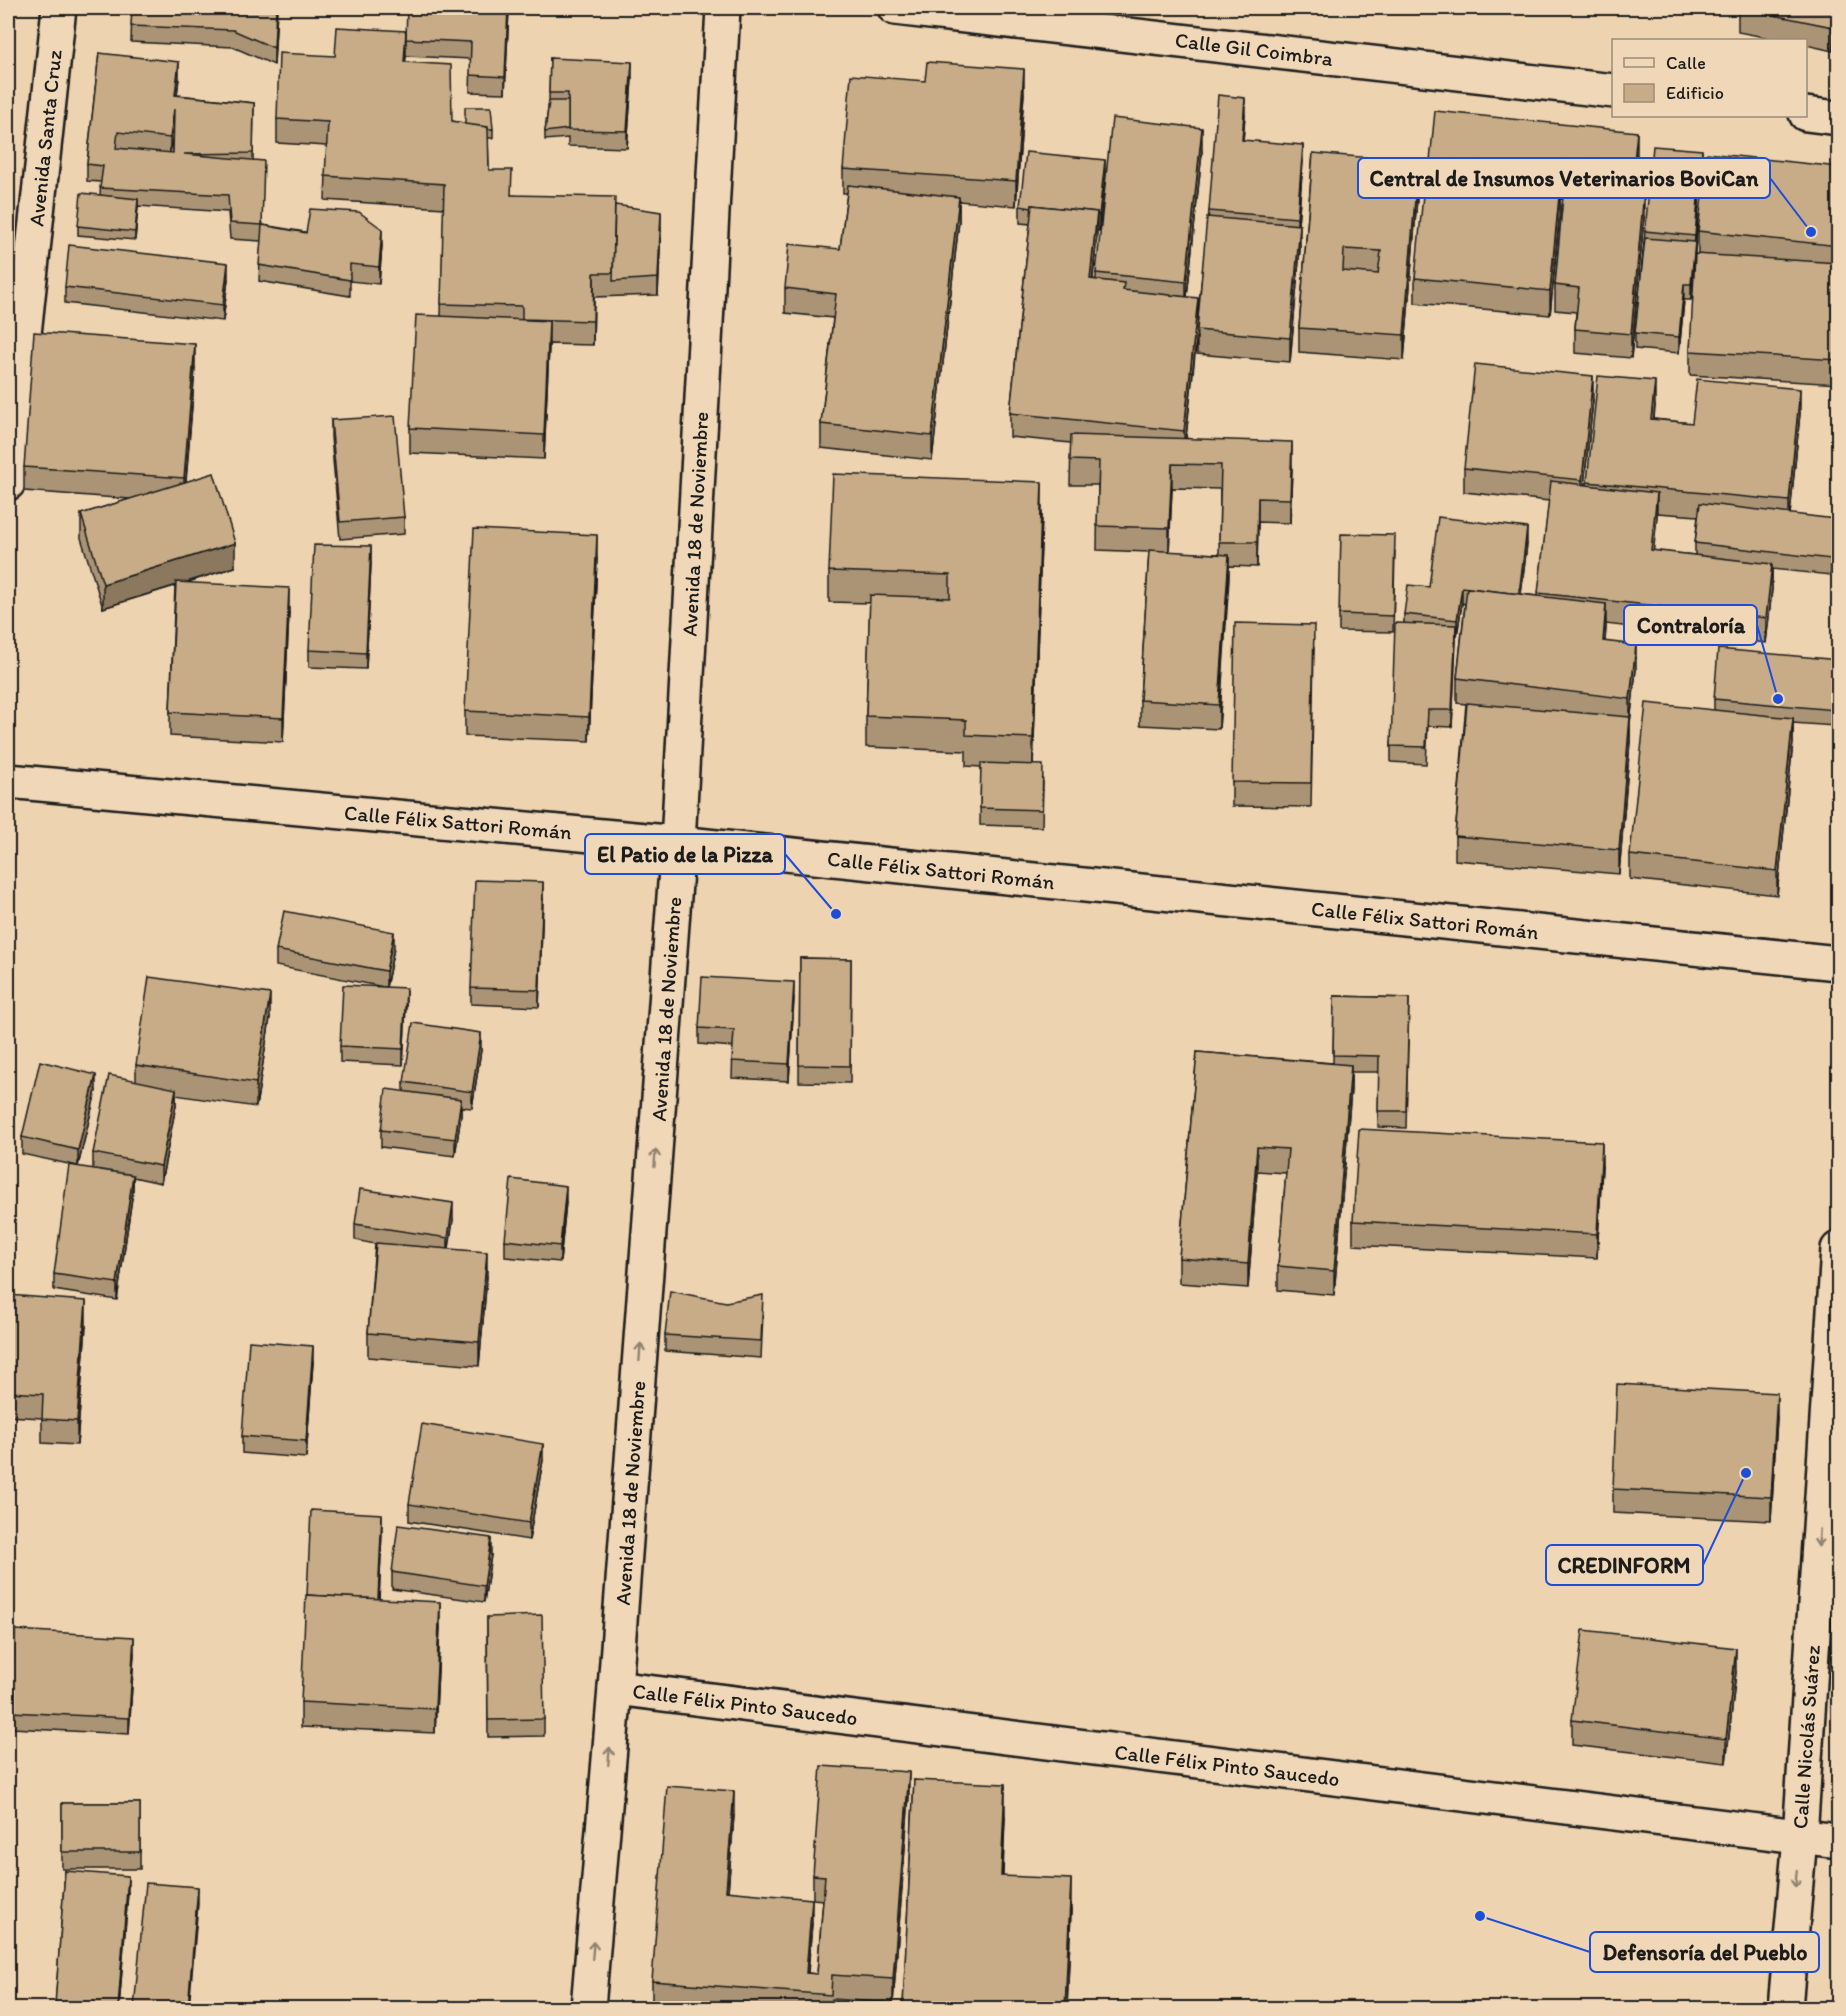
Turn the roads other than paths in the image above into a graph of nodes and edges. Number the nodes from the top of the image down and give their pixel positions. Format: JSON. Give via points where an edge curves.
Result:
{"nodes":[{"id":1,"x":59,"y":8,"type":"edge"},
{"id":2,"x":723,"y":8,"type":"edge"},
{"id":3,"x":895,"y":8,"type":"edge"},
{"id":4,"x":1612,"y":91,"type":"edge"},
{"id":5,"x":1807,"y":114,"type":"edge"},
{"id":6,"x":1839,"y":118,"type":"edge"},
{"id":7,"x":8,"y":483,"type":"edge"},
{"id":8,"x":8,"y":781,"type":"edge"},
{"id":9,"x":678,"y":843,"type":"junction"},
{"id":10,"x":1839,"y":963,"type":"edge"},
{"id":11,"x":1839,"y":1249,"type":"edge"},
{"id":12,"x":615,"y":1688,"type":"junction"},
{"id":13,"x":1800,"y":1837,"type":"junction"},
{"id":14,"x":1839,"y":1841,"type":"edge"},
{"id":15,"x":588,"y":2008,"type":"edge"},
{"id":16,"x":1785,"y":2008,"type":"edge"}],
"edges":[{"from":1,"to":7,"type":"street","name":"Avenida Santa Cruz"},
{"from":2,"to":9,"type":"street","name":"Avenida 18 de Noviembre"},
{"from":3,"to":4,"type":"street","name":"Calle Gil Coimbra"},
{"from":5,"to":6,"type":"street"},
{"from":8,"to":9,"type":"street","name":"Calle Félix Sattori Román"},
{"from":9,"to":10,"type":"street","name":"Calle Félix Sattori Román"},
{"from":12,"to":9,"type":"street","name":"Avenida 18 de Noviembre","one_way":true},
{"from":11,"to":13,"type":"street","name":"Calle Nicolás Suárez","one_way":true},
{"from":12,"to":13,"type":"street","name":"Calle Félix Pinto Saucedo"},
{"from":15,"to":12,"type":"street","name":"Avenida 18 de Noviembre","one_way":true},
{"from":13,"to":14,"type":"street","name":"Calle Félix Pinto Saucedo"},
{"from":13,"to":16,"type":"street","name":"Calle Nicolás Suárez","one_way":true}]}
